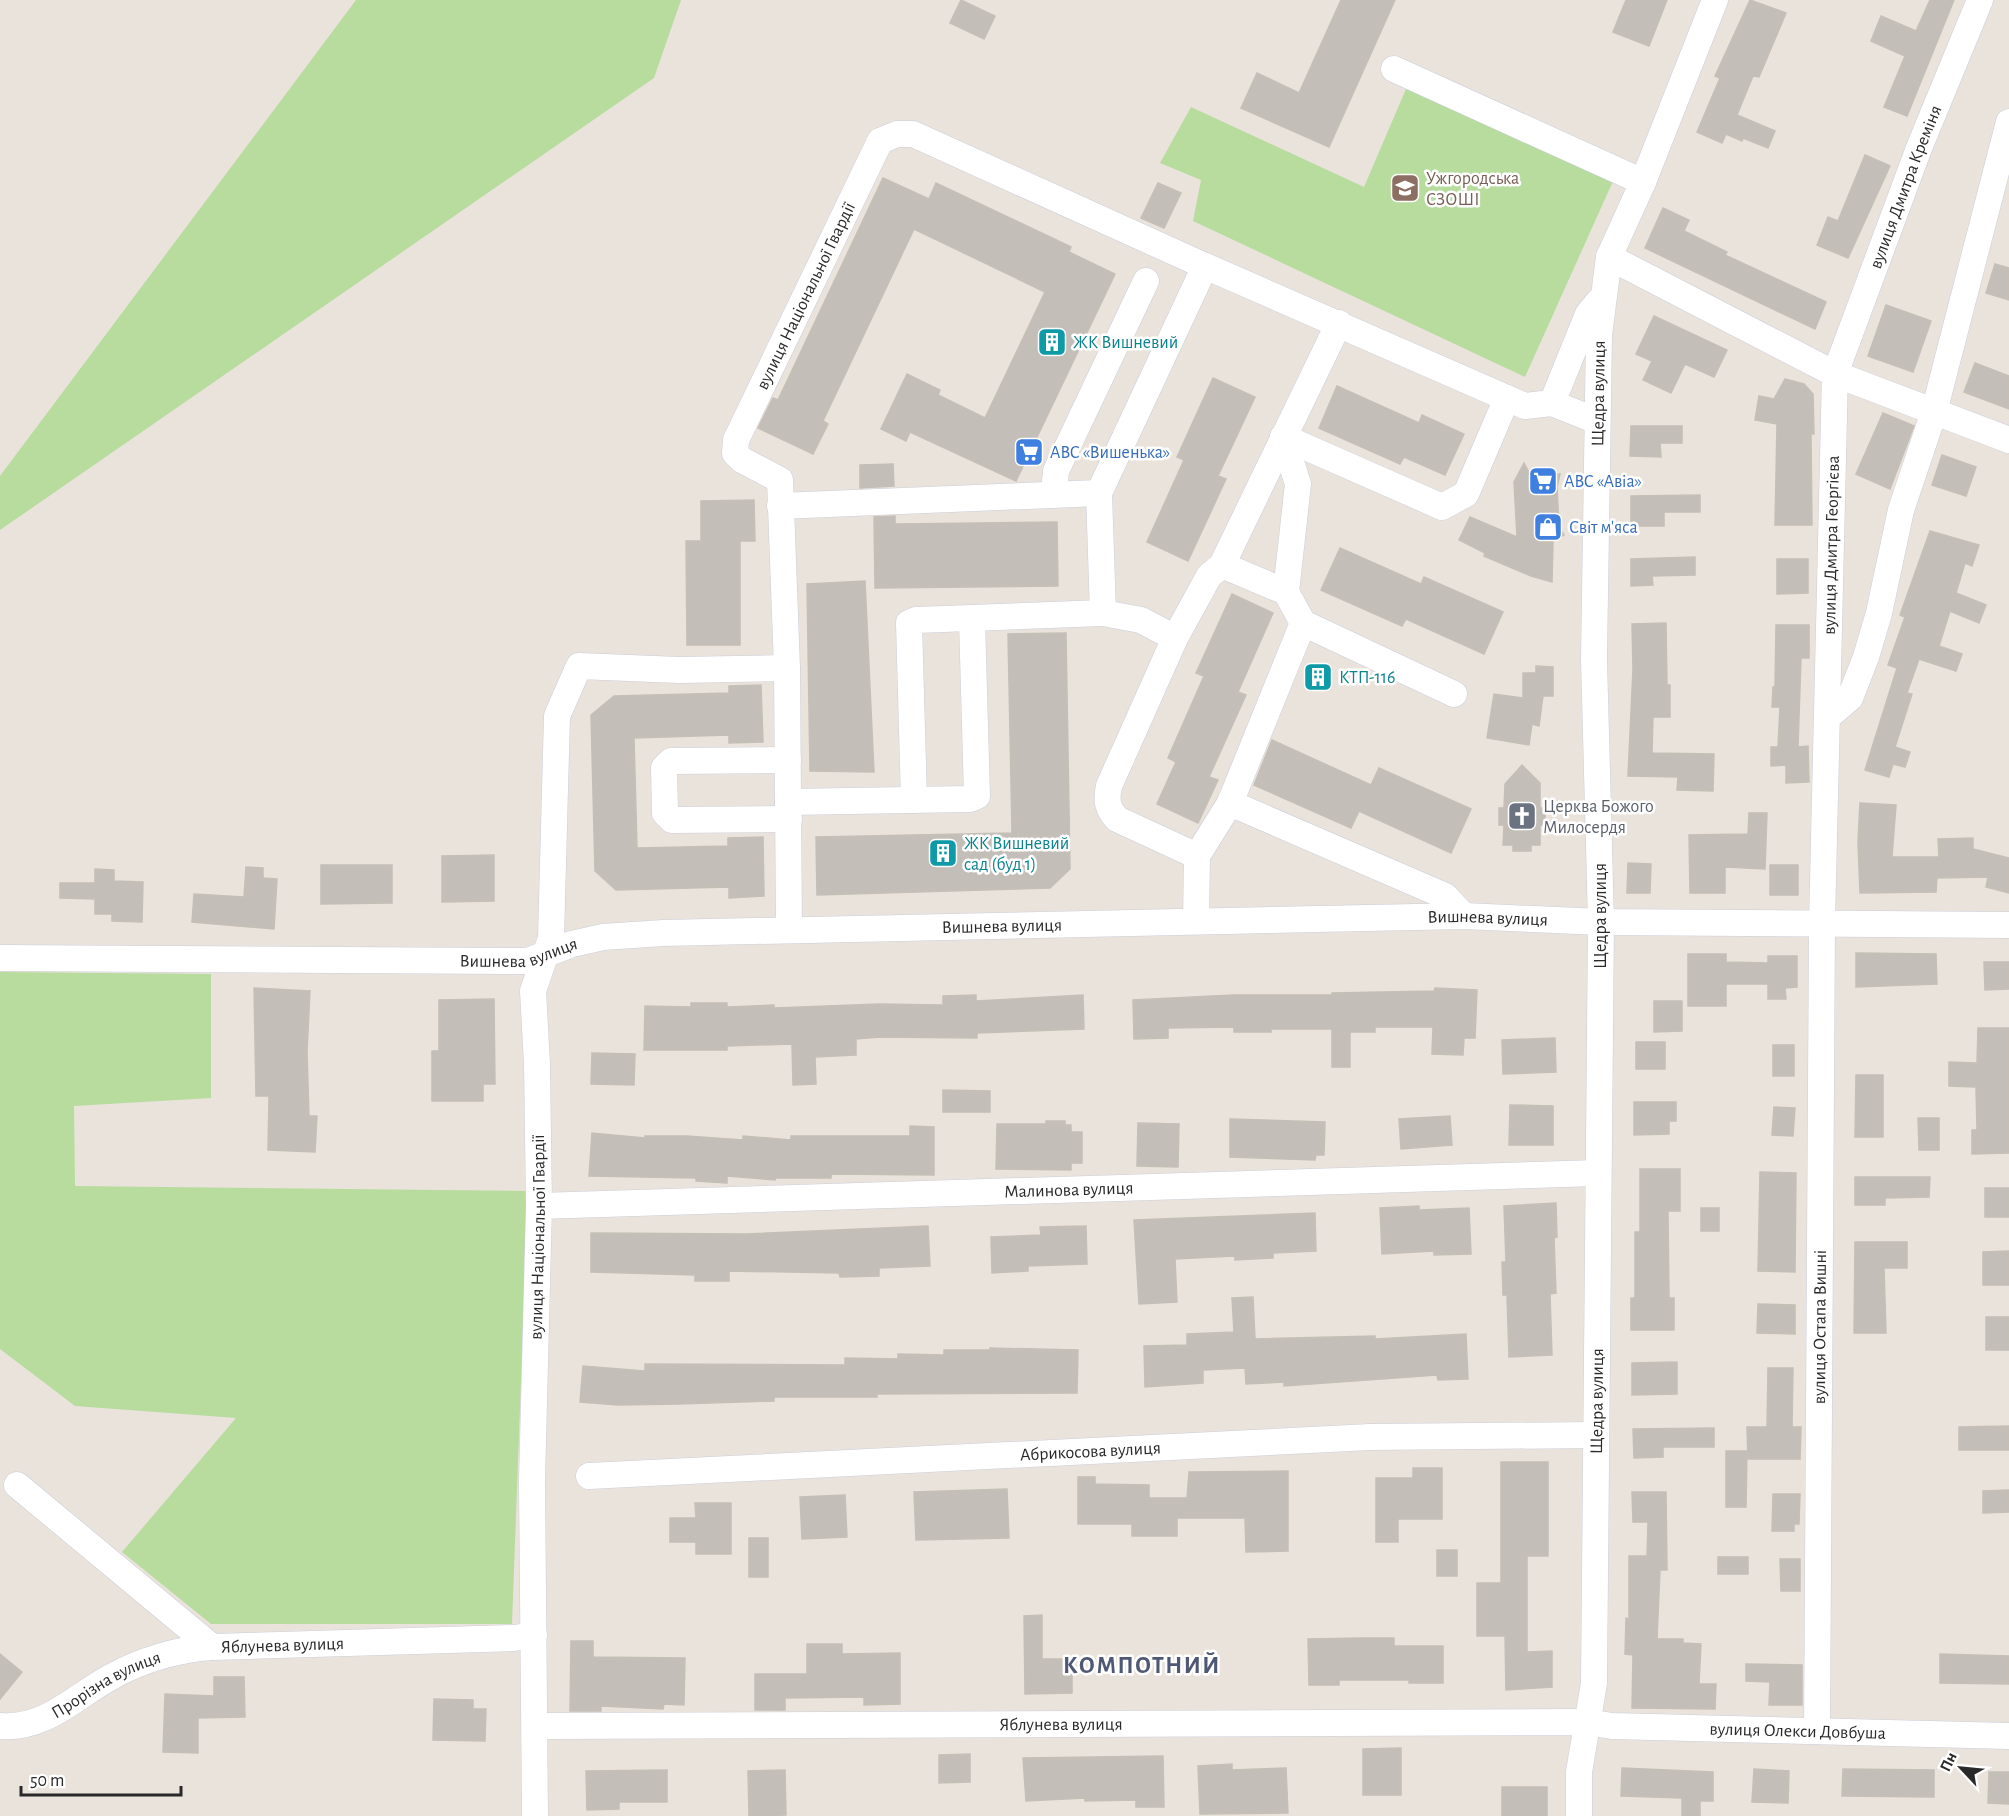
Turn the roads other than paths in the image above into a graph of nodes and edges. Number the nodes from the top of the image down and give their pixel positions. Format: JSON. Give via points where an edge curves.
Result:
{"nodes":[{"id":1,"x":1714,"y":0,"type":"edge"},
{"id":2,"x":1980,"y":0,"type":"edge"},
{"id":3,"x":1394,"y":69,"type":"dead end"},
{"id":4,"x":2009,"y":122,"type":"edge"},
{"id":5,"x":1643,"y":182,"type":"junction"},
{"id":6,"x":1609,"y":257,"type":"junction"},
{"id":7,"x":1205,"y":266,"type":"junction"},
{"id":8,"x":1146,"y":281,"type":"dead end"},
{"id":9,"x":1602,"y":298,"type":"junction"},
{"id":10,"x":1339,"y":323,"type":"junction"},
{"id":11,"x":1835,"y":374,"type":"junction"},
{"id":12,"x":1507,"y":398,"type":"junction"},
{"id":13,"x":1552,"y":403,"type":"junction"},
{"id":14,"x":1934,"y":412,"type":"junction"},
{"id":15,"x":1597,"y":421,"type":"junction"},
{"id":16,"x":1283,"y":437,"type":"junction"},
{"id":17,"x":2009,"y":440,"type":"edge"},
{"id":18,"x":1099,"y":493,"type":"junction"},
{"id":19,"x":1053,"y":494,"type":"junction"},
{"id":20,"x":780,"y":506,"type":"junction"},
{"id":21,"x":1222,"y":565,"type":"junction"},
{"id":22,"x":1286,"y":592,"type":"junction"},
{"id":23,"x":1102,"y":613,"type":"junction"},
{"id":24,"x":972,"y":620,"type":"junction"},
{"id":25,"x":1303,"y":623,"type":"junction"},
{"id":26,"x":1175,"y":638,"type":"junction"},
{"id":27,"x":787,"y":668,"type":"junction"},
{"id":28,"x":1455,"y":694,"type":"dead end"},
{"id":29,"x":1829,"y":716,"type":"junction"},
{"id":30,"x":788,"y":760,"type":"junction"},
{"id":31,"x":914,"y":800,"type":"junction"},
{"id":32,"x":1230,"y":803,"type":"junction"},
{"id":33,"x":788,"y":811,"type":"junction"},
{"id":34,"x":1197,"y":856,"type":"junction"},
{"id":35,"x":1464,"y":916,"type":"junction"},
{"id":36,"x":1196,"y":921,"type":"junction"},
{"id":37,"x":1600,"y":921,"type":"junction"},
{"id":38,"x":1822,"y":923,"type":"junction"},
{"id":39,"x":2009,"y":925,"type":"edge"},
{"id":40,"x":789,"y":928,"type":"junction"},
{"id":41,"x":547,"y":955,"type":"junction"},
{"id":42,"x":0,"y":958,"type":"edge"},
{"id":43,"x":1598,"y":1173,"type":"junction"},
{"id":44,"x":539,"y":1206,"type":"junction"},
{"id":45,"x":1595,"y":1435,"type":"junction"},
{"id":46,"x":589,"y":1476,"type":"dead end"},
{"id":47,"x":17,"y":1485,"type":"dead end"},
{"id":48,"x":534,"y":1635,"type":"junction"},
{"id":49,"x":212,"y":1647,"type":"junction"},
{"id":50,"x":1587,"y":1722,"type":"junction"},
{"id":51,"x":0,"y":1726,"type":"edge"},
{"id":52,"x":536,"y":1726,"type":"junction"},
{"id":53,"x":1817,"y":1731,"type":"junction"},
{"id":54,"x":2009,"y":1736,"type":"edge"},
{"id":55,"x":535,"y":1816,"type":"edge"},
{"id":56,"x":1579,"y":1816,"type":"edge"}],
"edges":[{"from":1,"to":5,"type":"street","name":"Щедра вулиця"},
{"from":2,"to":11,"type":"street","name":"вулиця Дмитра Креміня","via":[[1919,148]]},
{"from":3,"to":5,"type":"street"},
{"from":4,"to":14,"type":"street"},
{"from":5,"to":6,"type":"street","name":"Щедра вулиця"},
{"from":6,"to":9,"type":"street","name":"Щедра вулиця"},
{"from":6,"to":11,"type":"street"},
{"from":7,"to":10,"type":"street"},
{"from":7,"to":18,"type":"street"},
{"from":7,"to":20,"type":"street","name":"вулиця Національної Гвардії","via":[[913,134],[897,134],[880,141],[736,440],[735,453],[742,460],[780,480]]},
{"from":8,"to":19,"type":"street","via":[[1056,471]]},
{"from":9,"to":13,"type":"street","via":[[1588,314]]},
{"from":9,"to":15,"type":"street","name":"Щедра вулиця"},
{"from":10,"to":12,"type":"street"},
{"from":10,"to":16,"type":"street"},
{"from":11,"to":14,"type":"street"},
{"from":11,"to":29,"type":"street","name":"вулиця Дмитра Георгієва"},
{"from":12,"to":13,"type":"street","via":[[1525,406]]},
{"from":12,"to":16,"type":"street","via":[[1466,494],[1442,507]]},
{"from":13,"to":15,"type":"street"},
{"from":14,"to":17,"type":"street"},
{"from":14,"to":29,"type":"street","via":[[1901,510],[1866,657],[1850,698]]},
{"from":15,"to":37,"type":"street","name":"Щедра вулиця","via":[[1594,659]]},
{"from":16,"to":21,"type":"street"},
{"from":16,"to":22,"type":"street","via":[[1298,484]]},
{"from":18,"to":19,"type":"street"},
{"from":18,"to":23,"type":"street"},
{"from":19,"to":20,"type":"street"},
{"from":20,"to":27,"type":"street"},
{"from":21,"to":22,"type":"street"},
{"from":21,"to":26,"type":"street","via":[[1209,576]]},
{"from":22,"to":25,"type":"street"},
{"from":23,"to":24,"type":"street"},
{"from":23,"to":26,"type":"street","via":[[1141,620]]},
{"from":24,"to":31,"type":"street","via":[[977,796]]},
{"from":24,"to":31,"type":"street","via":[[916,620],[907,629]]},
{"from":25,"to":28,"type":"street"},
{"from":25,"to":32,"type":"street"},
{"from":26,"to":34,"type":"street","via":[[1106,800],[1117,819]]},
{"from":27,"to":30,"type":"street"},
{"from":27,"to":41,"type":"street","name":"вулиця Національної Гвардії","via":[[678,670],[579,666],[557,716],[551,938]]},
{"from":29,"to":38,"type":"street","name":"вулиця Дмитра Георгієва"},
{"from":30,"to":33,"type":"street"},
{"from":30,"to":33,"type":"street","via":[[670,761],[664,768],[665,813],[672,820]]},
{"from":31,"to":33,"type":"street"},
{"from":32,"to":34,"type":"street"},
{"from":32,"to":35,"type":"street","via":[[1445,896]]},
{"from":33,"to":40,"type":"street"},
{"from":34,"to":36,"type":"street"},
{"from":35,"to":36,"type":"street","name":"Вишнева вулиця"},
{"from":35,"to":37,"type":"street","name":"Вишнева вулиця"},
{"from":36,"to":40,"type":"street","name":"Вишнева вулиця"},
{"from":37,"to":38,"type":"street","name":"Вишнева вулиця"},
{"from":37,"to":43,"type":"street","name":"Щедра вулиця"},
{"from":38,"to":39,"type":"street","name":"Вишнева вулиця"},
{"from":38,"to":53,"type":"street","name":"вулиця Остапа Вишні"},
{"from":40,"to":41,"type":"street","name":"Вишнева вулиця","via":[[603,937]]},
{"from":41,"to":42,"type":"street","name":"Вишнева вулиця","via":[[528,961],[497,962]]},
{"from":41,"to":44,"type":"street","name":"вулиця Національної Гвардії","via":[[533,991]]},
{"from":43,"to":44,"type":"street","name":"Малинова вулиця"},
{"from":43,"to":45,"type":"street","name":"Щедра вулиця"},
{"from":44,"to":48,"type":"street","name":"вулиця Національної Гвардії","via":[[532,1481]]},
{"from":45,"to":46,"type":"street","name":"Абрикосова вулиця","via":[[1370,1437]]},
{"from":45,"to":50,"type":"street","name":"Щедра вулиця","via":[[1594,1683]]},
{"from":47,"to":49,"type":"street","name":"Яблунева вулиця"},
{"from":48,"to":49,"type":"street","name":"Яблунева вулиця"},
{"from":48,"to":52,"type":"street","name":"вулиця Національної Гвардії"},
{"from":49,"to":51,"type":"street","name":"Прорізна вулиця","via":[[183,1649],[112,1676],[65,1708],[25,1727]]},
{"from":50,"to":52,"type":"street","name":"Яблунева вулиця"},
{"from":50,"to":53,"type":"street","name":"вулиця Олекси Довбуша","via":[[1612,1726]]},
{"from":50,"to":56,"type":"street","name":"Щедра вулиця","via":[[1579,1772]]},
{"from":52,"to":55,"type":"street","name":"вулиця Національної Гвардії"},
{"from":53,"to":54,"type":"street","name":"вулиця Олекси Довбуша"}]}
